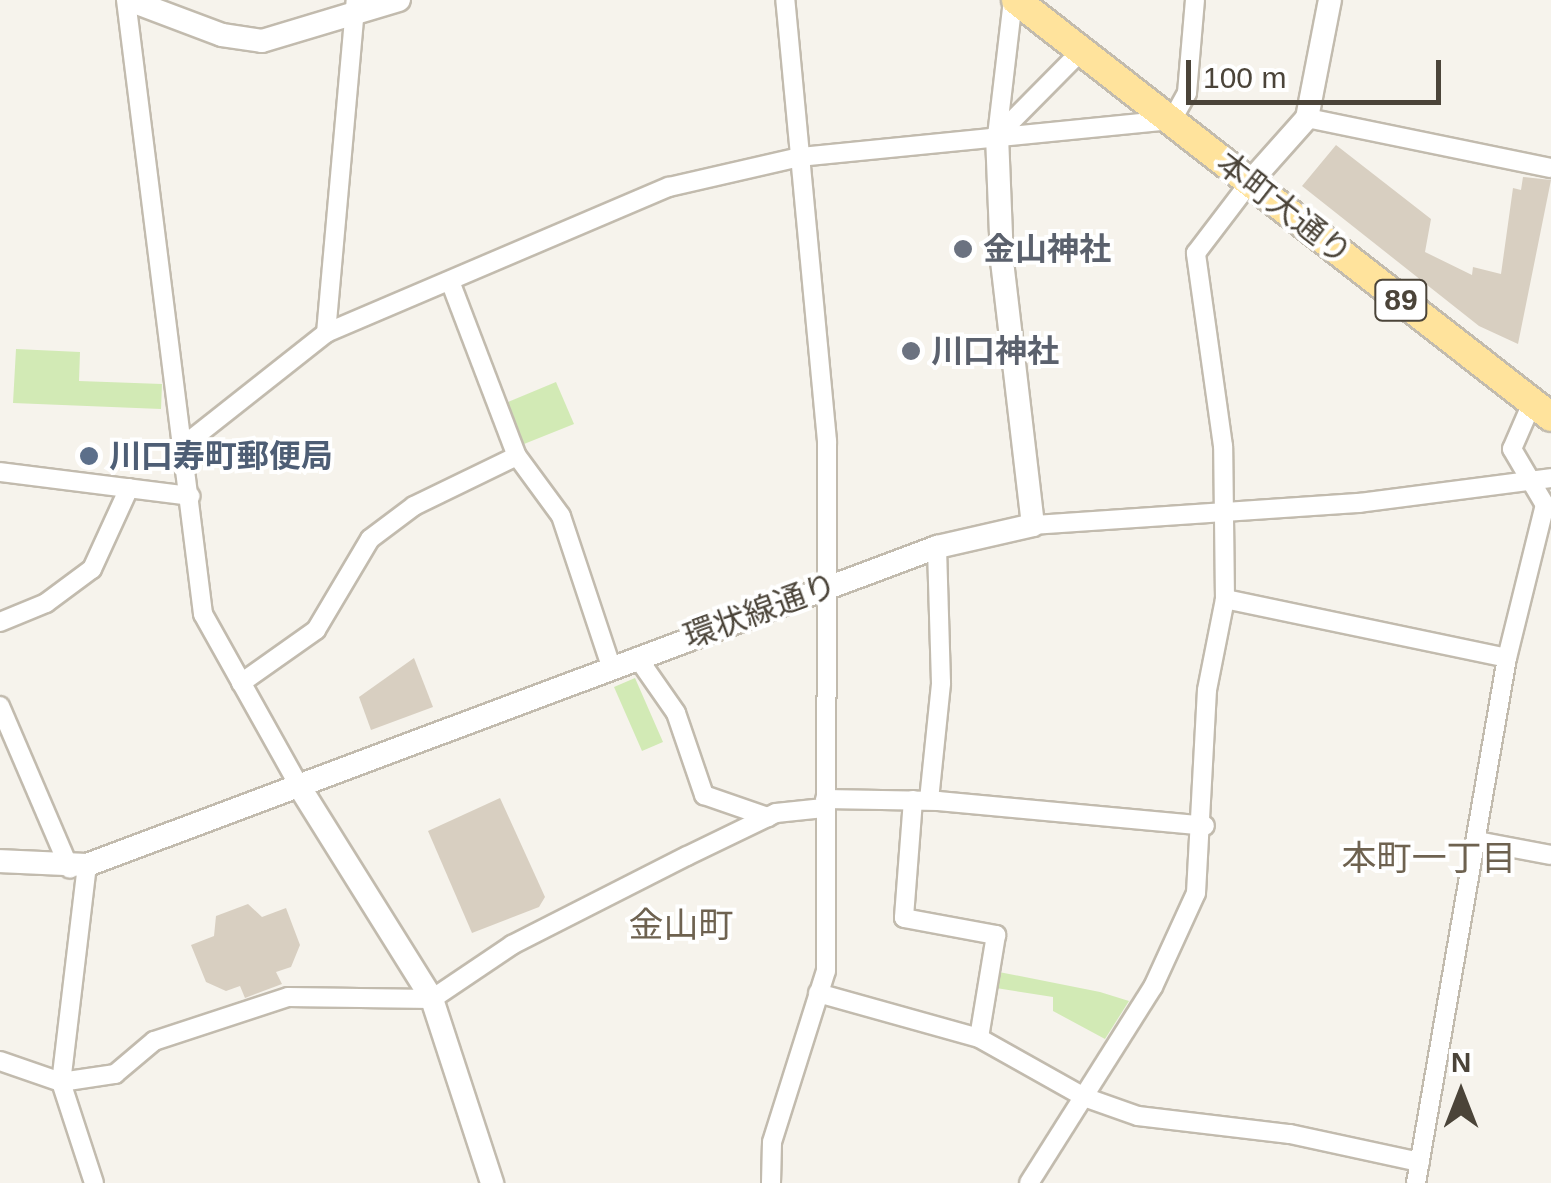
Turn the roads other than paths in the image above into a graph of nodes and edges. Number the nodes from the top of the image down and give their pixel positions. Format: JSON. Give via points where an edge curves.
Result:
{"nodes":[{"id":1,"x":128,"y":0,"type":"edge"},
{"id":2,"x":399,"y":0,"type":"edge"},
{"id":3,"x":785,"y":0,"type":"edge"},
{"id":4,"x":1015,"y":0,"type":"edge"},
{"id":5,"x":1194,"y":0,"type":"edge"},
{"id":6,"x":1330,"y":0,"type":"edge"},
{"id":7,"x":356,"y":7,"type":"edge"},
{"id":8,"x":1082,"y":50,"type":"junction"},
{"id":9,"x":1307,"y":118,"type":"junction"},
{"id":10,"x":1172,"y":120,"type":"junction"},
{"id":11,"x":998,"y":136,"type":"junction"},
{"id":12,"x":800,"y":157,"type":"junction"},
{"id":13,"x":1551,"y":168,"type":"edge"},
{"id":14,"x":1250,"y":182,"type":"junction"},
{"id":15,"x":450,"y":281,"type":"junction"},
{"id":16,"x":326,"y":333,"type":"junction"},
{"id":17,"x":1542,"y":410,"type":"edge"},
{"id":18,"x":183,"y":446,"type":"junction"},
{"id":19,"x":517,"y":456,"type":"junction"},
{"id":20,"x":0,"y":472,"type":"edge"},
{"id":21,"x":1542,"y":479,"type":"edge"},
{"id":22,"x":129,"y":488,"type":"junction"},
{"id":23,"x":190,"y":496,"type":"junction"},
{"id":24,"x":1222,"y":513,"type":"junction"},
{"id":25,"x":1033,"y":525,"type":"junction"},
{"id":26,"x":938,"y":547,"type":"junction"},
{"id":27,"x":823,"y":588,"type":"junction"},
{"id":28,"x":1225,"y":599,"type":"junction"},
{"id":29,"x":0,"y":622,"type":"edge"},
{"id":30,"x":637,"y":657,"type":"junction"},
{"id":31,"x":1507,"y":658,"type":"junction"},
{"id":32,"x":610,"y":666,"type":"junction"},
{"id":33,"x":241,"y":683,"type":"junction"},
{"id":34,"x":0,"y":706,"type":"edge"},
{"id":35,"x":299,"y":786,"type":"junction"},
{"id":36,"x":921,"y":800,"type":"junction"},
{"id":37,"x":824,"y":804,"type":"junction"},
{"id":38,"x":768,"y":817,"type":"junction"},
{"id":39,"x":1206,"y":826,"type":"junction"},
{"id":40,"x":1477,"y":842,"type":"junction"},
{"id":41,"x":1551,"y":855,"type":"edge"},
{"id":42,"x":0,"y":860,"type":"edge"},
{"id":43,"x":78,"y":868,"type":"junction"},
{"id":44,"x":818,"y":993,"type":"junction"},
{"id":45,"x":432,"y":1000,"type":"junction"},
{"id":46,"x":978,"y":1038,"type":"junction"},
{"id":47,"x":0,"y":1061,"type":"edge"},
{"id":48,"x":61,"y":1082,"type":"junction"},
{"id":49,"x":1084,"y":1097,"type":"junction"},
{"id":50,"x":1420,"y":1162,"type":"junction"},
{"id":51,"x":94,"y":1183,"type":"edge"},
{"id":52,"x":492,"y":1183,"type":"edge"},
{"id":53,"x":771,"y":1183,"type":"edge"},
{"id":54,"x":1029,"y":1183,"type":"edge"},
{"id":55,"x":1416,"y":1183,"type":"edge"}],
"edges":[{"from":1,"to":7,"type":"street","via":[[262,41]]},
{"from":1,"to":18,"type":"street"},
{"from":2,"to":7,"type":"street"},
{"from":3,"to":12,"type":"street"},
{"from":4,"to":8,"type":"main road","name":"本町大通り","number":"89"},
{"from":4,"to":11,"type":"street"},
{"from":5,"to":10,"type":"street","via":[[1188,92]]},
{"from":6,"to":9,"type":"street"},
{"from":7,"to":16,"type":"street"},
{"from":8,"to":10,"type":"main road","name":"本町大通り","number":"89"},
{"from":8,"to":11,"type":"street"},
{"from":9,"to":13,"type":"street"},
{"from":9,"to":14,"type":"street"},
{"from":10,"to":11,"type":"street"},
{"from":10,"to":14,"type":"main road","name":"本町大通り","number":"89"},
{"from":11,"to":12,"type":"street"},
{"from":11,"to":25,"type":"street","via":[[1002,260]]},
{"from":12,"to":15,"type":"street","via":[[669,188]]},
{"from":12,"to":27,"type":"street","via":[[827,441]]},
{"from":14,"to":17,"type":"main road","name":"本町大通り","number":"89"},
{"from":14,"to":24,"type":"street","via":[[1196,253],[1217,381]]},
{"from":15,"to":16,"type":"street"},
{"from":15,"to":19,"type":"street"},
{"from":16,"to":18,"type":"street"},
{"from":17,"to":21,"type":"street","via":[[1512,449]]},
{"from":18,"to":23,"type":"street"},
{"from":19,"to":32,"type":"street","via":[[562,516]]},
{"from":19,"to":33,"type":"street","via":[[414,506],[370,539],[316,630]]},
{"from":20,"to":22,"type":"street"},
{"from":21,"to":24,"type":"street","name":"環状線通り"},
{"from":21,"to":31,"type":"street","via":[[1545,504]]},
{"from":22,"to":23,"type":"street"},
{"from":22,"to":29,"type":"street","via":[[92,569],[46,603]]},
{"from":23,"to":33,"type":"street","via":[[202,614]]},
{"from":24,"to":25,"type":"street","name":"環状線通り"},
{"from":24,"to":28,"type":"street"},
{"from":25,"to":26,"type":"street","name":"環状線通り"},
{"from":26,"to":27,"type":"street","name":"環状線通り"},
{"from":26,"to":36,"type":"street","via":[[941,683]]},
{"from":27,"to":30,"type":"street","name":"環状線通り"},
{"from":27,"to":37,"type":"street"},
{"from":28,"to":31,"type":"street"},
{"from":28,"to":39,"type":"street","via":[[1206,690]]},
{"from":30,"to":32,"type":"street","name":"環状線通り"},
{"from":30,"to":38,"type":"street","via":[[676,713],[704,795]]},
{"from":31,"to":40,"type":"street"},
{"from":32,"to":35,"type":"street","name":"環状線通り"},
{"from":33,"to":35,"type":"street"},
{"from":34,"to":43,"type":"street"},
{"from":35,"to":43,"type":"street","name":"環状線通り"},
{"from":35,"to":45,"type":"street"},
{"from":36,"to":37,"type":"street"},
{"from":36,"to":39,"type":"street"},
{"from":36,"to":46,"type":"street","via":[[904,918],[996,934]]},
{"from":37,"to":38,"type":"street"},
{"from":37,"to":44,"type":"street","via":[[826,971]]},
{"from":38,"to":45,"type":"street","via":[[512,944]]},
{"from":39,"to":49,"type":"street","via":[[1196,893],[1180,932]]},
{"from":40,"to":41,"type":"street"},
{"from":40,"to":50,"type":"street"},
{"from":42,"to":43,"type":"street","name":"環状線通り"},
{"from":43,"to":48,"type":"street"},
{"from":44,"to":46,"type":"street"},
{"from":44,"to":53,"type":"street","via":[[772,1142]]},
{"from":45,"to":48,"type":"street","via":[[288,998],[154,1041],[114,1074]]},
{"from":45,"to":52,"type":"street"},
{"from":46,"to":49,"type":"street"},
{"from":47,"to":48,"type":"street"},
{"from":48,"to":51,"type":"street"},
{"from":49,"to":50,"type":"street","via":[[1138,1116],[1290,1134]]},
{"from":49,"to":54,"type":"street"},
{"from":50,"to":55,"type":"street"}]}
